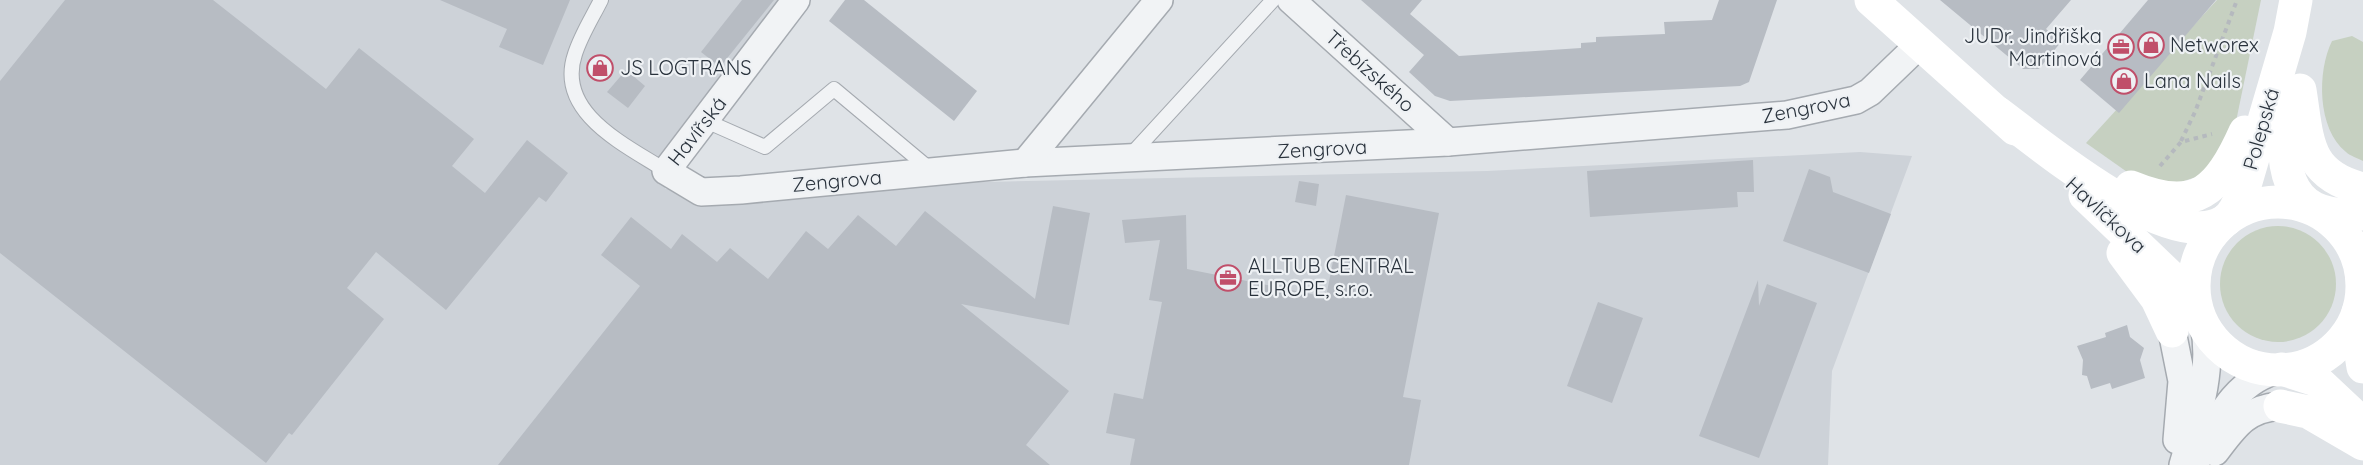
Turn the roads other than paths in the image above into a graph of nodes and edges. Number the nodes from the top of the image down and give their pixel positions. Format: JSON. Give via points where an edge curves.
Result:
{"nodes":[{"id":1,"x":601,"y":0,"type":"edge"},
{"id":2,"x":796,"y":0,"type":"edge"},
{"id":3,"x":1159,"y":0,"type":"edge"},
{"id":4,"x":1273,"y":0,"type":"edge"},
{"id":5,"x":1291,"y":0,"type":"edge"},
{"id":6,"x":1871,"y":0,"type":"edge"},
{"id":7,"x":2296,"y":0,"type":"edge"},
{"id":8,"x":2290,"y":32,"type":"junction"},
{"id":9,"x":1920,"y":44,"type":"junction"},
{"id":10,"x":1998,"y":113,"type":"junction"},
{"id":11,"x":706,"y":121,"type":"junction"},
{"id":12,"x":1448,"y":142,"type":"junction"},
{"id":13,"x":1127,"y":159,"type":"junction"},
{"id":14,"x":1025,"y":164,"type":"junction"},
{"id":15,"x":666,"y":171,"type":"junction"},
{"id":16,"x":933,"y":172,"type":"junction"},
{"id":17,"x":2348,"y":184,"type":"edge"},
{"id":18,"x":701,"y":192,"type":"joint"},
{"id":19,"x":2317,"y":212,"type":"junction"},
{"id":20,"x":2363,"y":214,"type":"edge"},
{"id":21,"x":2225,"y":221,"type":"junction"},
{"id":22,"x":2361,"y":307,"type":"edge"},
{"id":23,"x":2204,"y":326,"type":"junction"},
{"id":24,"x":2172,"y":331,"type":"joint"},
{"id":25,"x":2363,"y":367,"type":"edge"},
{"id":26,"x":2282,"y":369,"type":"junction"},
{"id":27,"x":2280,"y":406,"type":"joint"},
{"id":28,"x":2363,"y":424,"type":"edge"},
{"id":29,"x":2363,"y":444,"type":"edge"},
{"id":30,"x":2174,"y":465,"type":"edge"},
{"id":31,"x":2183,"y":465,"type":"edge"},
{"id":32,"x":2194,"y":465,"type":"edge"},
{"id":33,"x":2205,"y":465,"type":"edge"}],
"edges":[{"from":1,"to":15,"type":"lane","via":[[574,56],[571,73],[578,102],[590,118],[614,137]]},
{"from":2,"to":11,"type":"street","name":"Havířská"},
{"from":3,"to":14,"type":"street"},
{"from":4,"to":13,"type":"lane"},
{"from":5,"to":12,"type":"street","name":"Třebízského"},
{"from":6,"to":9,"type":"main road","name":"Havlíčkova"},
{"from":7,"to":8,"type":"main road","name":"Polepská"},
{"from":8,"to":10,"type":"main road","via":[[2234,156],[2218,180],[2206,190],[2174,199],[2127,185]]},
{"from":8,"to":17,"type":"main road","via":[[2309,148],[2313,158]]},
{"from":8,"to":19,"type":"main road","name":"Polepská","via":[[2284,158],[2295,189]]},
{"from":8,"to":21,"type":"main road","name":"Polepská","via":[[2243,192]]},
{"from":9,"to":10,"type":"main road","name":"Havlíčkova"},
{"from":9,"to":12,"type":"street","name":"Zengrova","via":[[1870,92],[1833,107],[1758,118]]},
{"from":10,"to":21,"type":"main road","name":"Havlíčkova","via":[[2104,192],[2128,205],[2185,225],[2198,227]]},
{"from":10,"to":23,"type":"main road","name":"Havlíčkova","via":[[2176,282]]},
{"from":10,"to":24,"type":"main road","via":[[2143,278]]},
{"from":11,"to":15,"type":"street","name":"Havířská"},
{"from":11,"to":16,"type":"lane","via":[[765,147],[834,89]]},
{"from":12,"to":13,"type":"street","name":"Zengrova"},
{"from":13,"to":14,"type":"street","name":"Zengrova"},
{"from":14,"to":16,"type":"street","name":"Zengrova"},
{"from":15,"to":18,"type":"street","name":"Havířská"},
{"from":16,"to":18,"type":"street","name":"Zengrova"},
{"from":19,"to":20,"type":"main road","via":[[2334,216]]},
{"from":19,"to":21,"type":"main road","via":[[2296,204],[2264,204],[2238,212]]},
{"from":19,"to":22,"type":"main road","via":[[2340,228],[2354,250],[2362,281]]},
{"from":21,"to":23,"type":"main road","via":[[2210,238],[2197,264],[2195,297]]},
{"from":22,"to":25,"type":"main road","via":[[2358,336]]},
{"from":22,"to":26,"type":"main road","via":[[2332,351],[2307,365]]},
{"from":23,"to":26,"type":"main road","via":[[2232,356],[2259,368]]},
{"from":23,"to":31,"type":"street","via":[[2207,354],[2203,392]]},
{"from":24,"to":30,"type":"street","via":[[2182,381]]},
{"from":26,"to":28,"type":"main road","via":[[2316,380]]},
{"from":26,"to":32,"type":"street","via":[[2257,377],[2236,393]]},
{"from":27,"to":29,"type":"main road","via":[[2308,412]]},
{"from":27,"to":33,"type":"street","via":[[2257,410],[2245,417]]}]}
